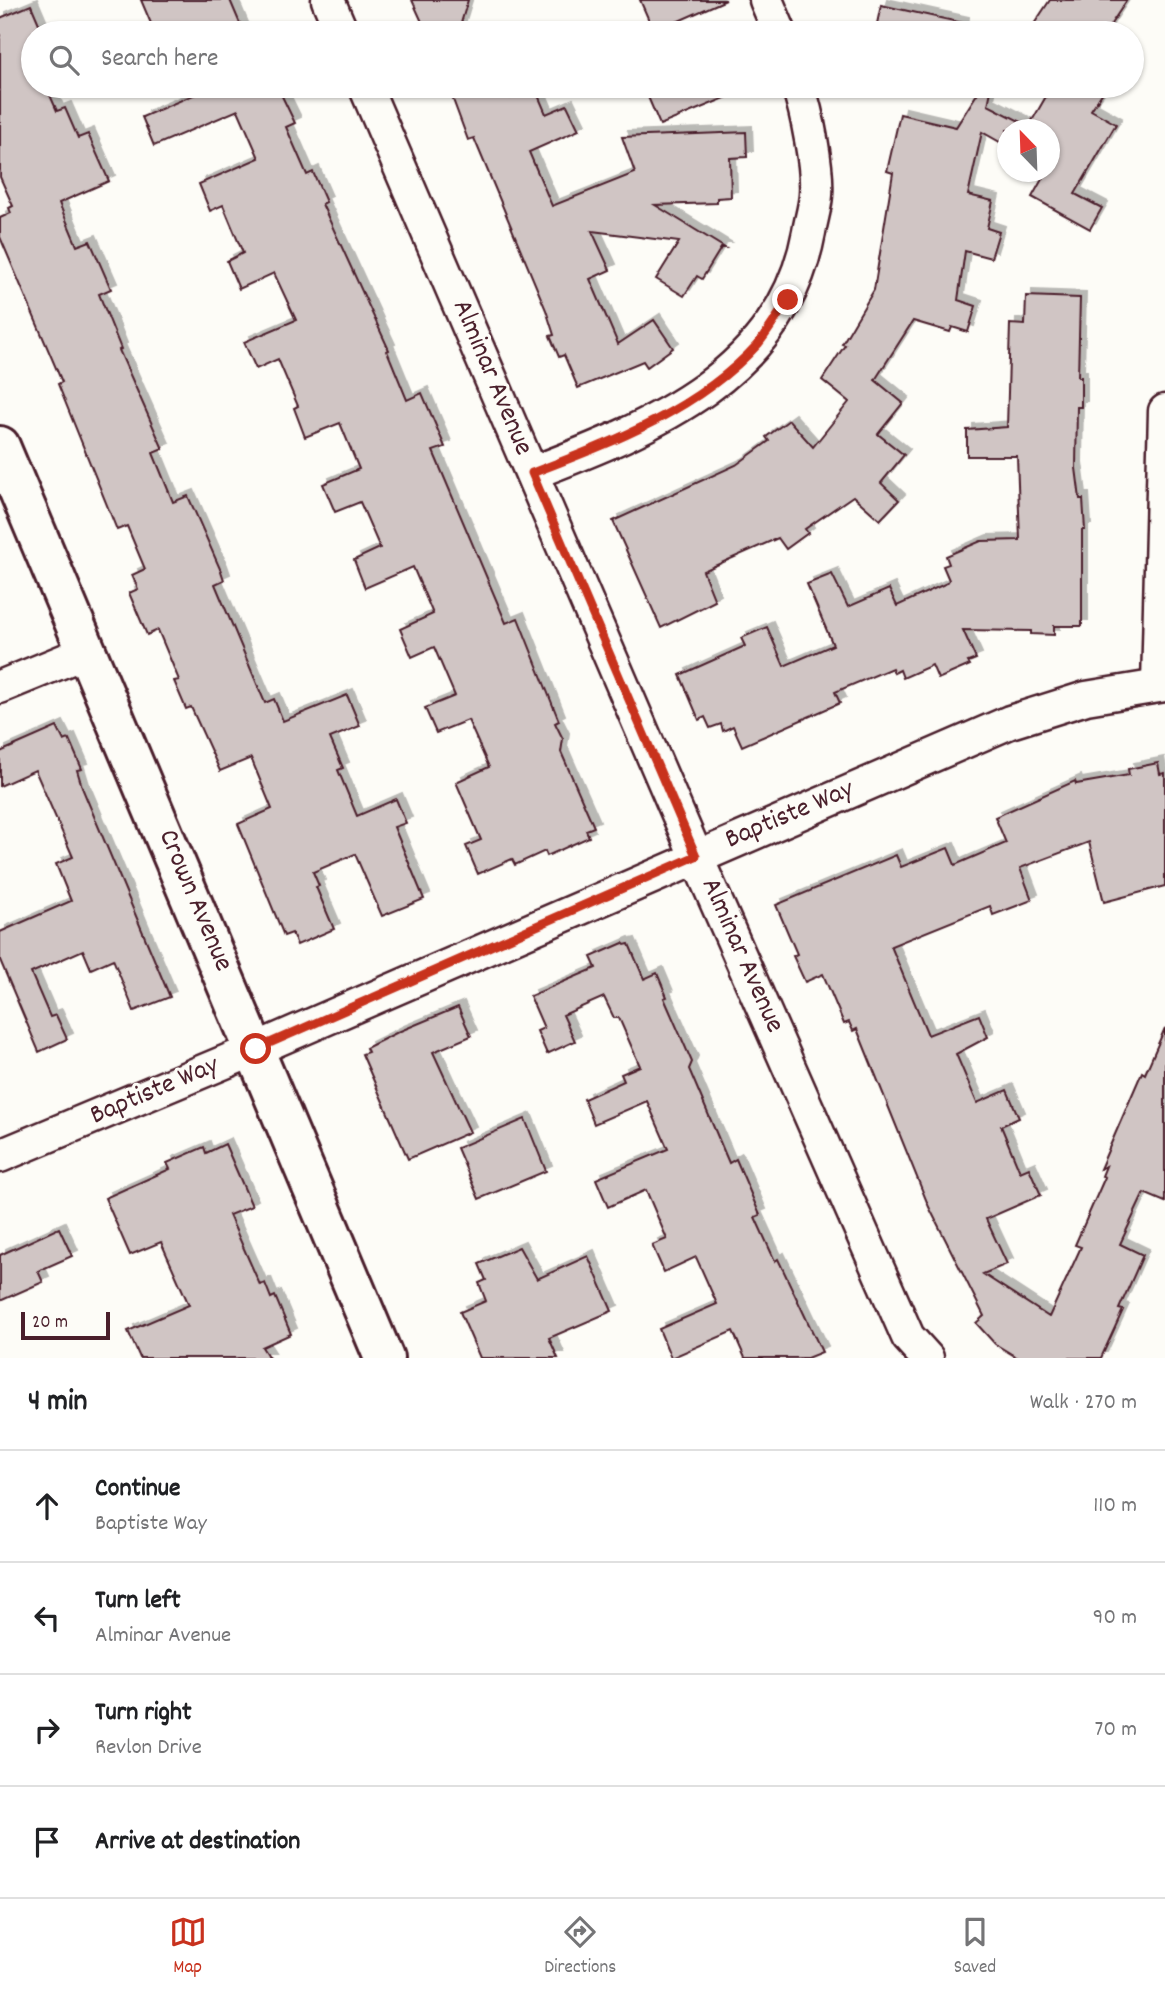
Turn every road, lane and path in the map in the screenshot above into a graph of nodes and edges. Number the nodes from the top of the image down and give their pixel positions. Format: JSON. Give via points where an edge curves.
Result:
{"nodes":[{"id":1,"x":328,"y":0,"type":"edge"},
{"id":2,"x":766,"y":0,"type":"edge"},
{"id":3,"x":337,"y":21,"type":"edge"},
{"id":4,"x":775,"y":21,"type":"edge"},
{"id":5,"x":370,"y":98,"type":"edge"},
{"id":6,"x":803,"y":98,"type":"edge"},
{"id":7,"x":1165,"y":411,"type":"edge"},
{"id":8,"x":0,"y":446,"type":"edge"},
{"id":9,"x":532,"y":473,"type":"junction"},
{"id":10,"x":88,"y":650,"type":"junction"},
{"id":11,"x":1162,"y":685,"type":"edge"},
{"id":12,"x":0,"y":687,"type":"edge"},
{"id":13,"x":696,"y":856,"type":"junction"},
{"id":14,"x":256,"y":1049,"type":"junction"},
{"id":15,"x":0,"y":1156,"type":"edge"},
{"id":16,"x":384,"y":1358,"type":"edge"},
{"id":17,"x":927,"y":1358,"type":"edge"}],
"edges":[{"from":1,"to":3,"type":"street"},
{"from":2,"to":4,"type":"street"},
{"from":5,"to":9,"type":"street","name":"Alminar Avenue"},
{"from":6,"to":9,"type":"street","via":[[816,194],[804,260],[788,300],[766,332],[724,377],[683,405],[609,444]]},
{"from":7,"to":11,"type":"street"},
{"from":8,"to":10,"type":"street","name":"Crown Avenue"},
{"from":9,"to":13,"type":"street","name":"Alminar Avenue"},
{"from":10,"to":12,"type":"street"},
{"from":10,"to":14,"type":"street","name":"Crown Avenue"},
{"from":11,"to":13,"type":"street","name":"Baptiste Way","via":[[1086,698],[1010,722]]},
{"from":13,"to":14,"type":"street","name":"Baptiste Way"},
{"from":13,"to":17,"type":"street","name":"Alminar Avenue","via":[[908,1337]]},
{"from":14,"to":15,"type":"street","name":"Baptiste Way"},
{"from":14,"to":16,"type":"street","name":"Crown Avenue"}]}
